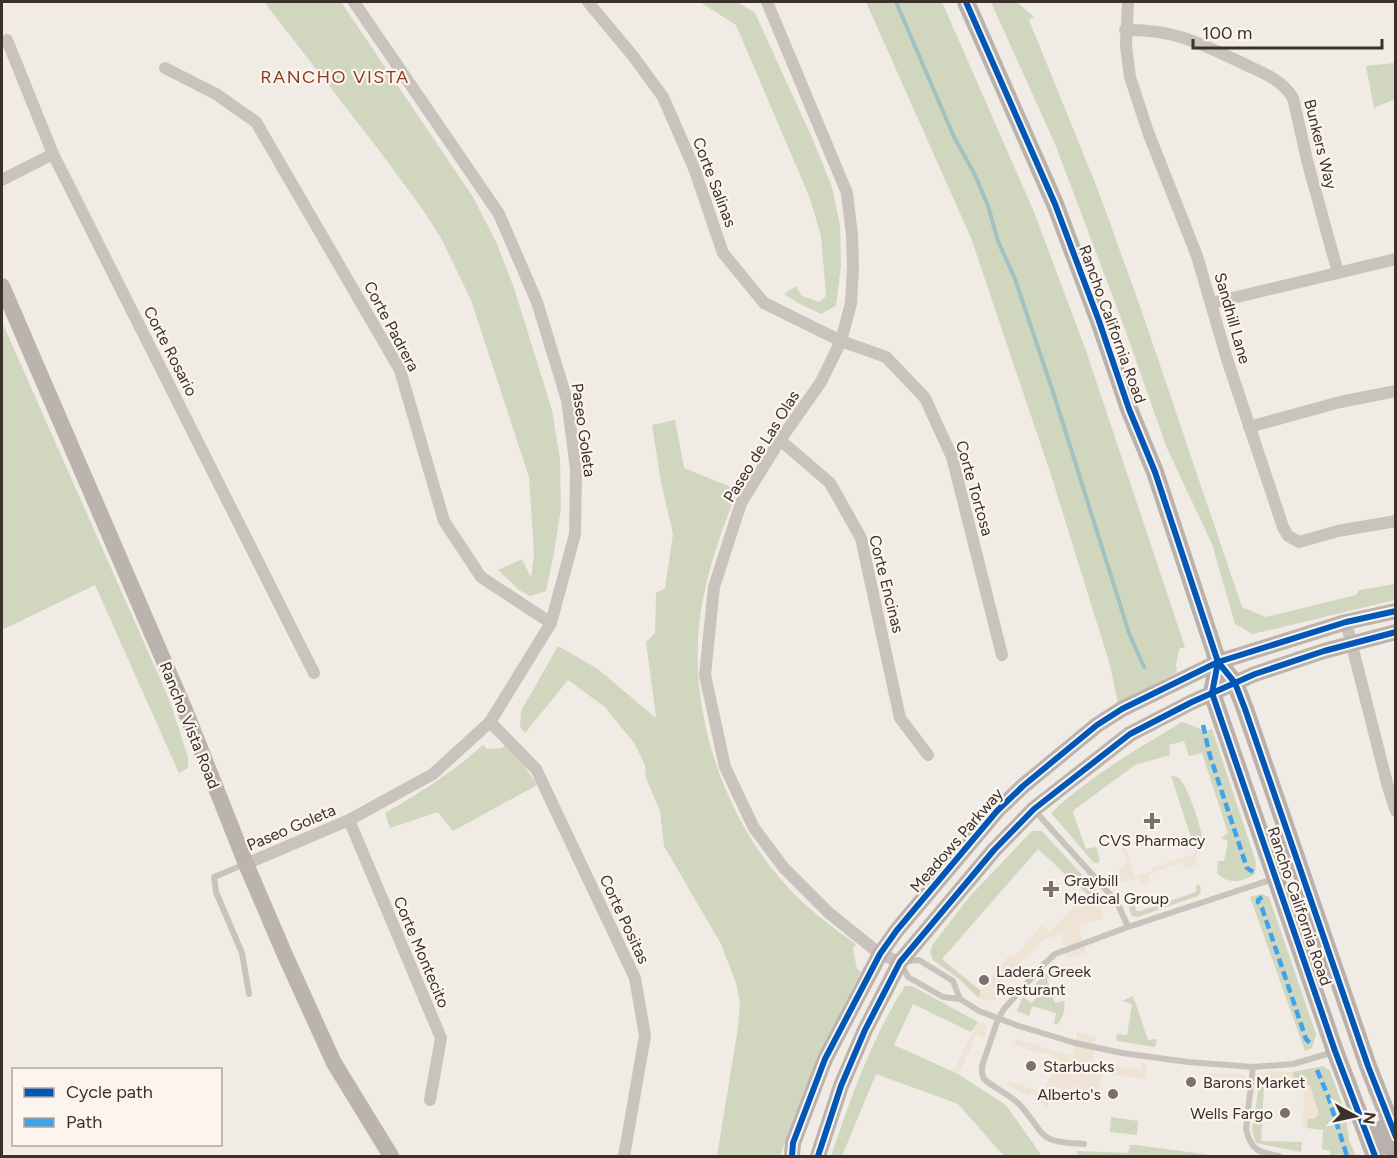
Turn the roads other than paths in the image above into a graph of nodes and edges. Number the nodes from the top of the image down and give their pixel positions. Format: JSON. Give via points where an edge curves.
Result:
{"nodes":[{"id":1,"x":354,"y":2,"type":"edge"},
{"id":2,"x":588,"y":2,"type":"edge"},
{"id":3,"x":767,"y":2,"type":"edge"},
{"id":4,"x":966,"y":2,"type":"edge"},
{"id":5,"x":1128,"y":2,"type":"edge"},
{"id":6,"x":1125,"y":30,"type":"junction"},
{"id":7,"x":7,"y":40,"type":"dead end"},
{"id":8,"x":165,"y":68,"type":"dead end"},
{"id":9,"x":53,"y":154,"type":"junction"},
{"id":10,"x":2,"y":180,"type":"edge"},
{"id":11,"x":1395,"y":259,"type":"edge"},
{"id":12,"x":1338,"y":273,"type":"junction"},
{"id":13,"x":2,"y":286,"type":"edge"},
{"id":14,"x":1212,"y":303,"type":"junction"},
{"id":15,"x":841,"y":341,"type":"junction"},
{"id":16,"x":1395,"y":391,"type":"edge"},
{"id":17,"x":1249,"y":428,"type":"junction"},
{"id":18,"x":780,"y":440,"type":"junction"},
{"id":19,"x":1395,"y":521,"type":"edge"},
{"id":20,"x":1395,"y":612,"type":"edge"},
{"id":21,"x":1346,"y":622,"type":"junction"},
{"id":22,"x":550,"y":623,"type":"junction"},
{"id":23,"x":1395,"y":632,"type":"edge"},
{"id":24,"x":1352,"y":643,"type":"junction"},
{"id":25,"x":1002,"y":655,"type":"dead end"},
{"id":26,"x":1218,"y":662,"type":"junction"},
{"id":27,"x":314,"y":673,"type":"dead end"},
{"id":28,"x":1235,"y":683,"type":"junction"},
{"id":29,"x":1212,"y":693,"type":"junction"},
{"id":30,"x":490,"y":722,"type":"junction"},
{"id":31,"x":928,"y":755,"type":"dead end"},
{"id":32,"x":1391,"y":786,"type":"edge"},
{"id":33,"x":1034,"y":809,"type":"junction"},
{"id":34,"x":1395,"y":811,"type":"edge"},
{"id":35,"x":349,"y":820,"type":"junction"},
{"id":36,"x":246,"y":864,"type":"junction"},
{"id":37,"x":1277,"y":878,"type":"junction"},
{"id":38,"x":1128,"y":927,"type":"junction"},
{"id":39,"x":880,"y":954,"type":"junction"},
{"id":40,"x":900,"y":962,"type":"junction"},
{"id":41,"x":249,"y":994,"type":"dead end"},
{"id":42,"x":960,"y":999,"type":"junction"},
{"id":43,"x":998,"y":1019,"type":"junction"},
{"id":44,"x":1335,"y":1051,"type":"junction"},
{"id":45,"x":1253,"y":1066,"type":"junction"},
{"id":46,"x":430,"y":1100,"type":"dead end"},
{"id":47,"x":1395,"y":1137,"type":"edge"},
{"id":48,"x":1084,"y":1144,"type":"dead end"},
{"id":49,"x":1395,"y":1153,"type":"edge"},
{"id":50,"x":391,"y":1156,"type":"edge"},
{"id":51,"x":624,"y":1156,"type":"edge"},
{"id":52,"x":792,"y":1156,"type":"edge"},
{"id":53,"x":818,"y":1156,"type":"edge"},
{"id":54,"x":1279,"y":1156,"type":"edge"},
{"id":55,"x":1375,"y":1156,"type":"edge"}],
"edges":[{"from":1,"to":22,"type":"street","name":"Paseo Goleta","via":[[499,214],[537,302],[567,400],[576,469],[575,534]]},
{"from":2,"to":15,"type":"street","name":"Corte Salinas","via":[[663,97],[694,168],[723,253],[764,303]]},
{"from":3,"to":15,"type":"street","name":"Paseo de Las Olas","via":[[847,193],[854,268],[851,303]]},
{"from":4,"to":26,"type":"main road","name":"Rancho California Road","via":[[1055,204],[1155,472]]},
{"from":5,"to":6,"type":"street","name":"Sandhill Lane"},
{"from":6,"to":12,"type":"street","name":"Bunkers Way","via":[[1161,31],[1200,42],[1266,74],[1289,91]]},
{"from":6,"to":14,"type":"street","name":"Sandhill Lane","via":[[1127,57],[1148,132]]},
{"from":7,"to":9,"type":"street","name":"Corte Rosario"},
{"from":8,"to":22,"type":"street","name":"Corte Padrera","via":[[216,94],[256,122],[400,370],[444,520],[481,577]]},
{"from":9,"to":10,"type":"street"},
{"from":9,"to":27,"type":"street","name":"Corte Rosario"},
{"from":11,"to":12,"type":"street"},
{"from":12,"to":14,"type":"street"},
{"from":13,"to":36,"type":"main road","name":"Rancho Vista Road","via":[[185,710]]},
{"from":14,"to":17,"type":"street","name":"Sandhill Lane"},
{"from":15,"to":18,"type":"street","name":"Paseo de Las Olas","via":[[821,382]]},
{"from":15,"to":25,"type":"street","name":"Corte Tortosa","via":[[886,357],[925,398],[952,457]]},
{"from":16,"to":17,"type":"street"},
{"from":17,"to":19,"type":"street","name":"Sandhill Lane","via":[[1283,527],[1294,540]]},
{"from":18,"to":31,"type":"street","name":"Corte Encinas","via":[[830,483],[861,538],[900,718]]},
{"from":18,"to":39,"type":"street","name":"Paseo de Las Olas","via":[[741,503],[714,587],[705,675],[725,767],[754,828],[791,876]]},
{"from":20,"to":21,"type":"main road","name":"Meadows Parkway"},
{"from":21,"to":24,"type":"street"},
{"from":21,"to":26,"type":"main road","name":"Meadows Parkway"},
{"from":22,"to":30,"type":"street","name":"Paseo Goleta"},
{"from":23,"to":24,"type":"main road"},
{"from":24,"to":28,"type":"main road"},
{"from":24,"to":32,"type":"street"},
{"from":26,"to":28,"type":"main road","name":"Rancho California Road"},
{"from":26,"to":29,"type":"main road","name":"Rancho California Road"},
{"from":26,"to":39,"type":"main road","name":"Meadows Parkway","via":[[1122,709],[1023,786],[997,811]]},
{"from":28,"to":29,"type":"main road"},
{"from":28,"to":47,"type":"main road","name":"Rancho California Road"},
{"from":29,"to":33,"type":"main road","via":[[1130,734]]},
{"from":29,"to":37,"type":"main road","name":"Rancho California Road"},
{"from":30,"to":35,"type":"street","name":"Paseo Goleta","via":[[433,774]]},
{"from":30,"to":51,"type":"street","name":"Corte Positas","via":[[536,769],[635,978],[645,1036]]},
{"from":32,"to":34,"type":"street"},
{"from":33,"to":38,"type":"lane","via":[[1117,902]]},
{"from":33,"to":40,"type":"main road","via":[[994,850]]},
{"from":35,"to":36,"type":"street","name":"Paseo Goleta"},
{"from":35,"to":46,"type":"street","name":"Corte Montecito","via":[[441,1038]]},
{"from":36,"to":41,"type":"lane","via":[[214,877],[242,953]]},
{"from":36,"to":50,"type":"main road","name":"Rancho Vista Road","via":[[334,1063]]},
{"from":37,"to":38,"type":"lane"},
{"from":37,"to":44,"type":"main road","name":"Rancho California Road"},
{"from":38,"to":43,"type":"lane","via":[[1055,954]]},
{"from":39,"to":40,"type":"street","name":"Paseo de Las Olas"},
{"from":39,"to":52,"type":"main road","name":"Meadows Parkway","via":[[825,1059]]},
{"from":40,"to":42,"type":"lane","via":[[908,977],[943,997]]},
{"from":40,"to":42,"type":"lane","via":[[919,960],[953,981]]},
{"from":40,"to":53,"type":"main road","via":[[845,1076]]},
{"from":42,"to":43,"type":"lane"},
{"from":43,"to":45,"type":"lane","via":[[1122,1053]]},
{"from":43,"to":48,"type":"lane","via":[[982,1066],[984,1079],[1019,1105],[1050,1141]]},
{"from":44,"to":45,"type":"lane","via":[[1293,1064]]},
{"from":44,"to":49,"type":"main road","via":[[1354,1061],[1388,1145]]},
{"from":44,"to":55,"type":"main road","name":"Rancho California Road"},
{"from":45,"to":54,"type":"lane","via":[[1248,1136],[1259,1152]]}]}
